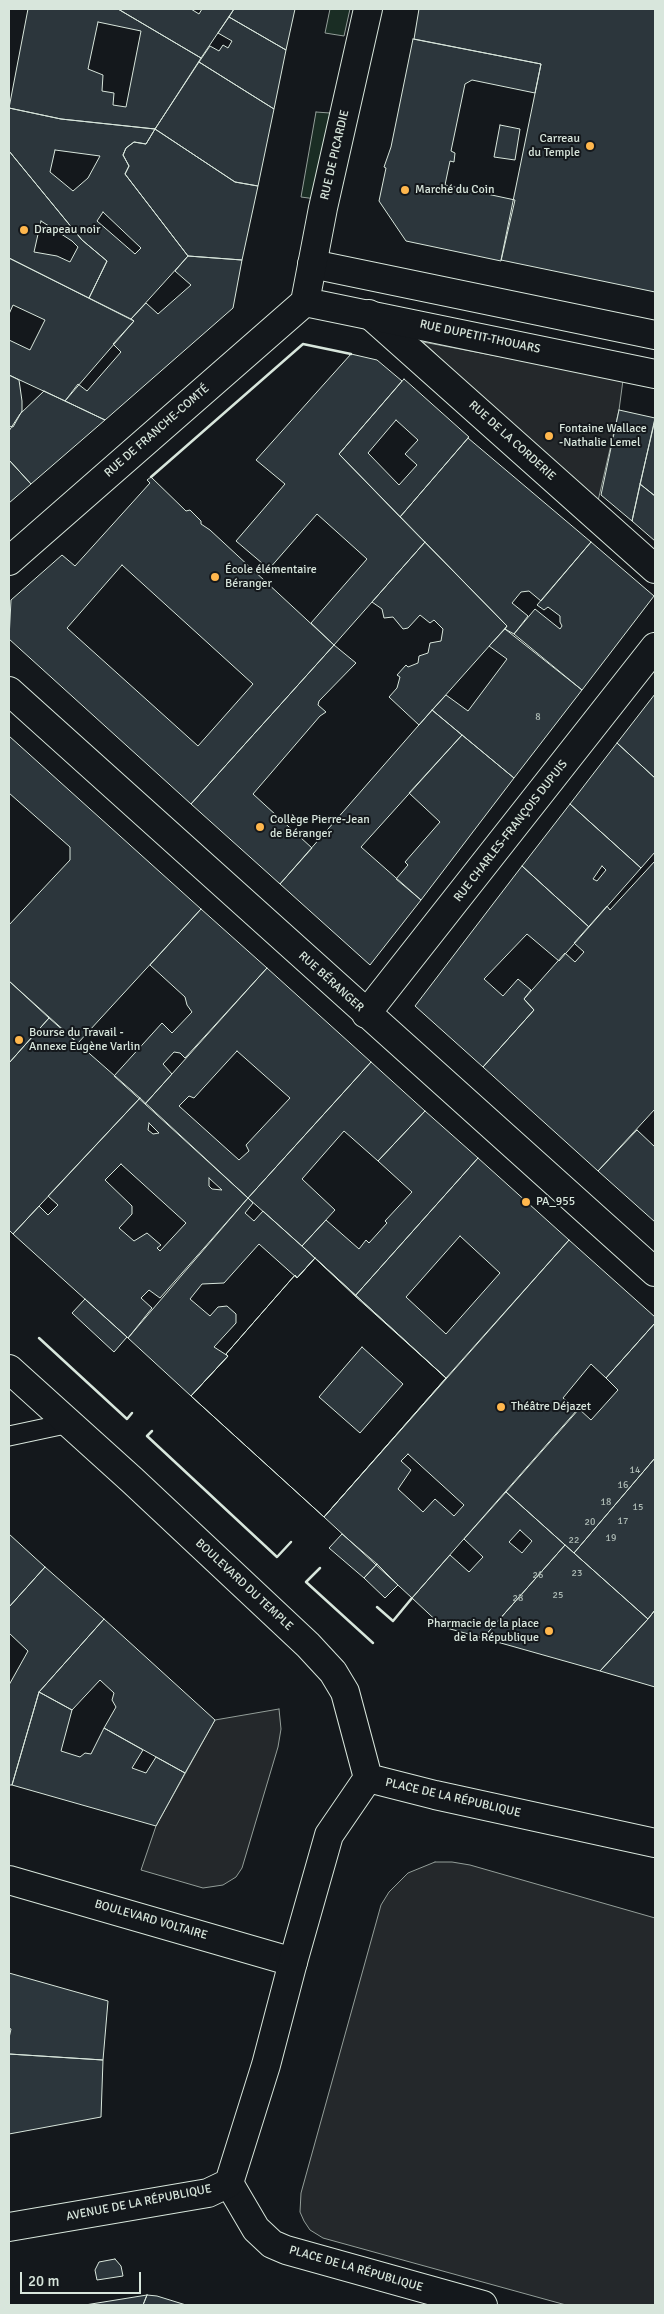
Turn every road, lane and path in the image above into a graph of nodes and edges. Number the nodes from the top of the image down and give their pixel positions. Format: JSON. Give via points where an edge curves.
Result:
{"nodes":[{"id":1,"x":368,"y":9,"type":"edge"},
{"id":2,"x":312,"y":264,"type":"junction"},
{"id":3,"x":305,"y":302,"type":"junction"},
{"id":4,"x":369,"y":314,"type":"junction"},
{"id":5,"x":655,"y":335,"type":"edge"},
{"id":6,"x":655,"y":374,"type":"edge"},
{"id":7,"x":9,"y":561,"type":"edge"},
{"id":8,"x":655,"y":568,"type":"edge"},
{"id":9,"x":655,"y":648,"type":"edge"},
{"id":10,"x":9,"y":691,"type":"edge"},
{"id":11,"x":366,"y":1014,"type":"junction"},
{"id":12,"x":655,"y":1272,"type":"edge"},
{"id":13,"x":9,"y":1369,"type":"edge"},
{"id":14,"x":70,"y":1422,"type":"junction"},
{"id":15,"x":9,"y":1436,"type":"edge"},
{"id":16,"x":368,"y":1778,"type":"junction"},
{"id":17,"x":655,"y":1843,"type":"edge"},
{"id":18,"x":9,"y":1880,"type":"edge"},
{"id":19,"x":292,"y":1962,"type":"junction"},
{"id":20,"x":283,"y":2000,"type":"joint"},
{"id":21,"x":229,"y":2183,"type":"junction"},
{"id":22,"x":9,"y":2227,"type":"edge"},
{"id":23,"x":483,"y":2305,"type":"edge"}],
"edges":[{"from":1,"to":2,"type":"street","name":"RUE DE PICARDIE"},
{"from":2,"to":3,"type":"street","name":"RUE DE PICARDIE"},
{"from":2,"to":5,"type":"street"},
{"from":3,"to":4,"type":"street","name":"RUE DUPETIT-THOUARS"},
{"from":3,"to":7,"type":"street","name":"RUE DE FRANCHE-COMTÉ"},
{"from":4,"to":6,"type":"street","name":"RUE DUPETIT-THOUARS"},
{"from":4,"to":8,"type":"street","name":"RUE DE LA CORDERIE"},
{"from":9,"to":11,"type":"street","name":"RUE CHARLES-FRANÇOIS DUPUIS"},
{"from":10,"to":11,"type":"street","name":"RUE BÉRANGER"},
{"from":11,"to":12,"type":"street","name":"RUE BÉRANGER"},
{"from":13,"to":14,"type":"street","name":"BOULEVARD DU TEMPLE"},
{"from":14,"to":15,"type":"lane"},
{"from":14,"to":16,"type":"street","name":"BOULEVARD DU TEMPLE","via":[[333,1672],[345,1692]]},
{"from":16,"to":17,"type":"street","name":"PLACE DE LA RÉPUBLIQUE"},
{"from":16,"to":19,"type":"street","name":"PLACE DE LA RÉPUBLIQUE","via":[[329,1835]]},
{"from":18,"to":19,"type":"street","name":"BOULEVARD VOLTAIRE"},
{"from":19,"to":20,"type":"street","name":"PLACE DE LA RÉPUBLIQUE"},
{"from":20,"to":21,"type":"street","name":"AVENUE DE LA RÉPUBLIQUE"},
{"from":21,"to":22,"type":"street","name":"AVENUE DE LA RÉPUBLIQUE","via":[[208,2193]]},
{"from":21,"to":23,"type":"street","name":"PLACE DE LA RÉPUBLIQUE","via":[[256,2229],[272,2244]]}]}
